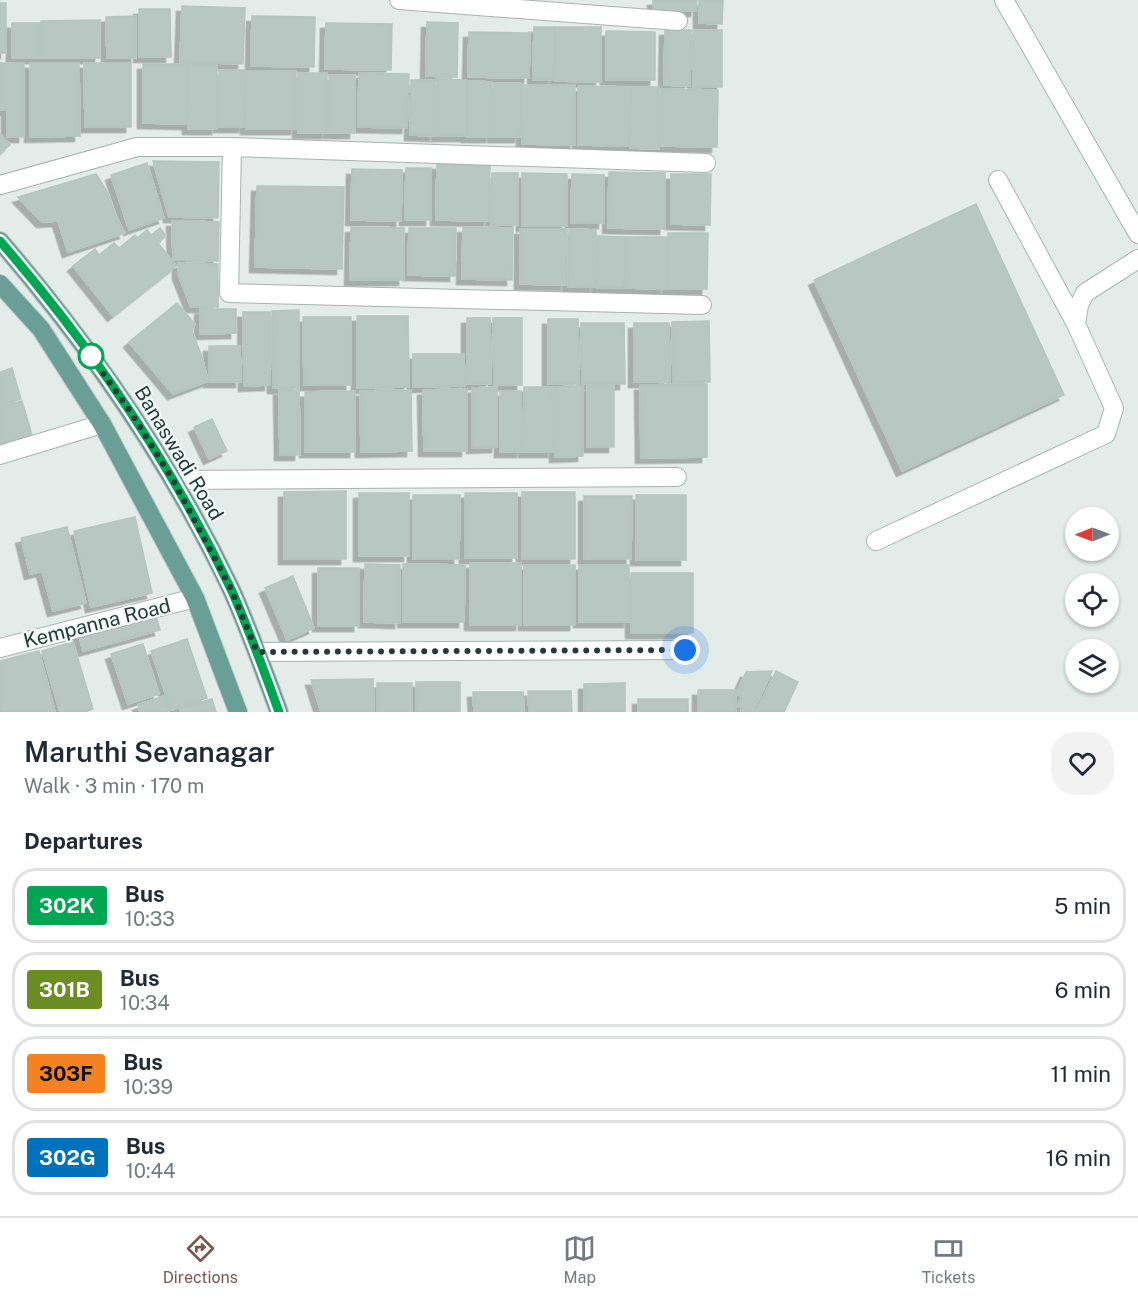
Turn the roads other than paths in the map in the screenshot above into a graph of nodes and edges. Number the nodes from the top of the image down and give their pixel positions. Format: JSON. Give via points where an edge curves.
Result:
{"nodes":[{"id":1,"x":399,"y":0,"type":"edge"},
{"id":2,"x":1004,"y":0,"type":"edge"},
{"id":3,"x":678,"y":21,"type":"dead end"},
{"id":4,"x":232,"y":147,"type":"junction"},
{"id":5,"x":706,"y":163,"type":"dead end"},
{"id":6,"x":998,"y":180,"type":"dead end"},
{"id":7,"x":0,"y":185,"type":"edge"},
{"id":8,"x":1138,"y":234,"type":"edge"},
{"id":9,"x":0,"y":241,"type":"edge"},
{"id":10,"x":1138,"y":259,"type":"edge"},
{"id":11,"x":0,"y":284,"type":"edge"},
{"id":12,"x":702,"y":305,"type":"dead end"},
{"id":13,"x":1076,"y":324,"type":"junction"},
{"id":14,"x":102,"y":424,"type":"junction"},
{"id":15,"x":0,"y":455,"type":"edge"},
{"id":16,"x":677,"y":477,"type":"dead end"},
{"id":17,"x":173,"y":480,"type":"junction"},
{"id":18,"x":876,"y":541,"type":"dead end"},
{"id":19,"x":195,"y":598,"type":"junction"},
{"id":20,"x":0,"y":648,"type":"edge"},
{"id":21,"x":685,"y":650,"type":"dead end"},
{"id":22,"x":257,"y":652,"type":"junction"},
{"id":23,"x":238,"y":712,"type":"edge"},
{"id":24,"x":279,"y":712,"type":"edge"}],
"edges":[{"from":1,"to":3,"type":"street"},
{"from":2,"to":8,"type":"street"},
{"from":4,"to":5,"type":"street"},
{"from":4,"to":7,"type":"street","via":[[137,147]]},
{"from":4,"to":12,"type":"street","via":[[230,293]]},
{"from":6,"to":13,"type":"street"},
{"from":9,"to":17,"type":"main road","name":"Banaswadi Road","via":[[61,315],[132,414]]},
{"from":10,"to":13,"type":"street","via":[[1085,293]]},
{"from":11,"to":14,"type":"main road","via":[[41,329]]},
{"from":13,"to":18,"type":"street","via":[[1114,408],[1106,434]]},
{"from":14,"to":15,"type":"street"},
{"from":14,"to":19,"type":"main road"},
{"from":16,"to":17,"type":"street"},
{"from":17,"to":22,"type":"main road","name":"Banaswadi Road","via":[[231,589]]},
{"from":19,"to":20,"type":"street","name":"Kempanna Road"},
{"from":19,"to":23,"type":"main road"},
{"from":21,"to":22,"type":"street"},
{"from":22,"to":24,"type":"main road","name":"Banaswadi Road"}]}
